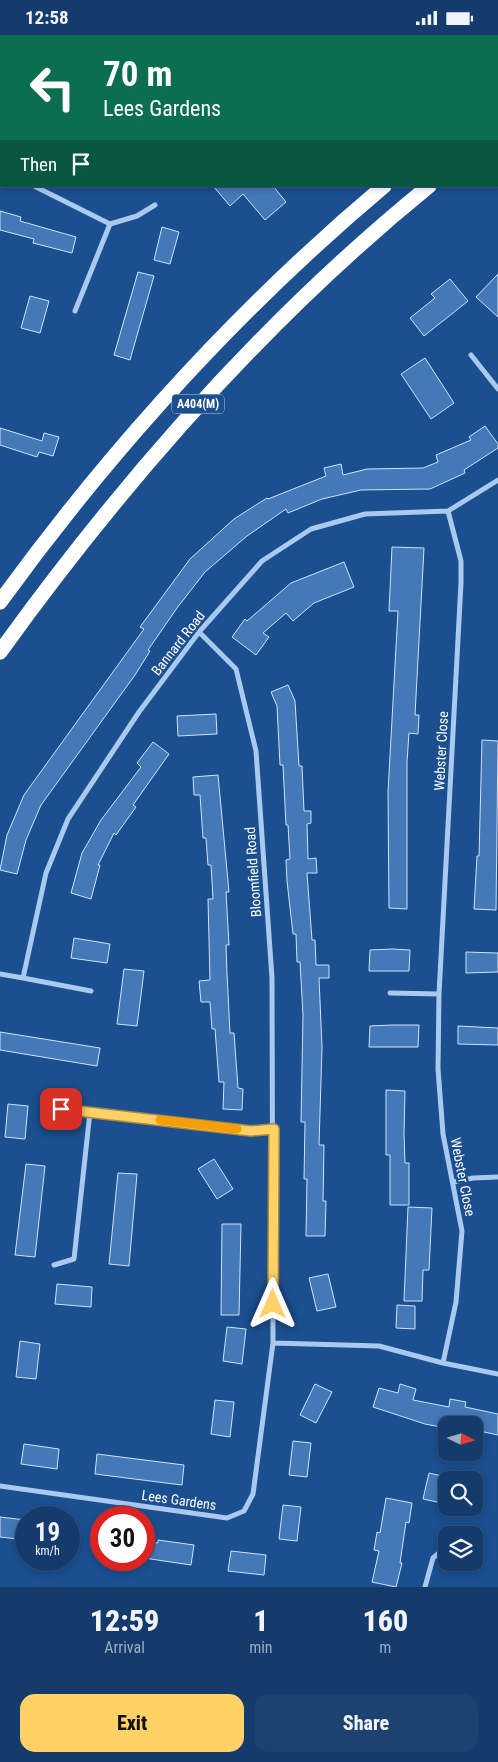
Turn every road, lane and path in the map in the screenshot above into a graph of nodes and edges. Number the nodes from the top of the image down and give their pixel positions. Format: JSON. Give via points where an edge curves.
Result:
{"nodes":[{"id":1,"x":36,"y":187,"type":"edge"},
{"id":2,"x":383,"y":187,"type":"edge"},
{"id":3,"x":428,"y":187,"type":"edge"},
{"id":4,"x":155,"y":205,"type":"dead end"},
{"id":5,"x":110,"y":224,"type":"junction"},
{"id":6,"x":75,"y":311,"type":"dead end"},
{"id":7,"x":471,"y":355,"type":"dead end"},
{"id":8,"x":498,"y":389,"type":"edge"},
{"id":9,"x":498,"y":480,"type":"edge"},
{"id":10,"x":448,"y":511,"type":"junction"},
{"id":11,"x":0,"y":602,"type":"edge"},
{"id":12,"x":199,"y":632,"type":"junction"},
{"id":13,"x":0,"y":652,"type":"edge"},
{"id":14,"x":0,"y":975,"type":"edge"},
{"id":15,"x":23,"y":978,"type":"junction"},
{"id":16,"x":91,"y":991,"type":"dead end"},
{"id":17,"x":390,"y":993,"type":"dead end"},
{"id":18,"x":439,"y":994,"type":"junction"},
{"id":19,"x":47,"y":1107,"type":"dead end"},
{"id":20,"x":90,"y":1112,"type":"junction"},
{"id":21,"x":274,"y":1129,"type":"junction"},
{"id":22,"x":498,"y":1177,"type":"edge"},
{"id":23,"x":454,"y":1182,"type":"junction"},
{"id":24,"x":54,"y":1265,"type":"dead end"},
{"id":25,"x":273,"y":1343,"type":"junction"},
{"id":26,"x":443,"y":1363,"type":"junction"},
{"id":27,"x":498,"y":1374,"type":"edge"},
{"id":28,"x":0,"y":1486,"type":"edge"},
{"id":29,"x":438,"y":1554,"type":"edge"},
{"id":30,"x":426,"y":1587,"type":"edge"}],
"edges":[{"from":1,"to":5,"type":"street"},
{"from":2,"to":11,"type":"highway","number":"A404(M)","via":[[309,251],[160,403],[34,555]]},
{"from":3,"to":13,"type":"highway","number":"A404(M)","via":[[300,300],[177,428],[52,580]]},
{"from":4,"to":5,"type":"street","via":[[137,216]]},
{"from":5,"to":6,"type":"street"},
{"from":7,"to":8,"type":"street"},
{"from":9,"to":10,"type":"street","name":"Bannard Road"},
{"from":10,"to":12,"type":"street","name":"Bannard Road","via":[[365,514],[311,529],[262,561]]},
{"from":10,"to":18,"type":"street","name":"Webster Close","via":[[461,561],[462,583]]},
{"from":12,"to":15,"type":"street","name":"Bannard Road","via":[[139,712],[68,819],[46,873]]},
{"from":12,"to":21,"type":"street","name":"Bloomfield Road","via":[[236,669],[256,751],[272,978]]},
{"from":14,"to":15,"type":"street"},
{"from":15,"to":16,"type":"street"},
{"from":17,"to":18,"type":"street"},
{"from":18,"to":23,"type":"street","name":"Webster Close","via":[[438,1078],[443,1134]]},
{"from":19,"to":20,"type":"street"},
{"from":20,"to":21,"type":"street","via":[[251,1131]]},
{"from":20,"to":24,"type":"street","via":[[74,1259]]},
{"from":21,"to":25,"type":"street","name":"Lees Gardens"},
{"from":22,"to":23,"type":"street"},
{"from":23,"to":26,"type":"street","name":"Webster Close","via":[[462,1231],[456,1302]]},
{"from":25,"to":26,"type":"street","via":[[379,1346]]},
{"from":25,"to":28,"type":"street","name":"Lees Gardens","via":[[252,1494],[244,1511],[227,1518]]},
{"from":26,"to":27,"type":"street"},
{"from":29,"to":30,"type":"street","via":[[433,1558]]}]}
